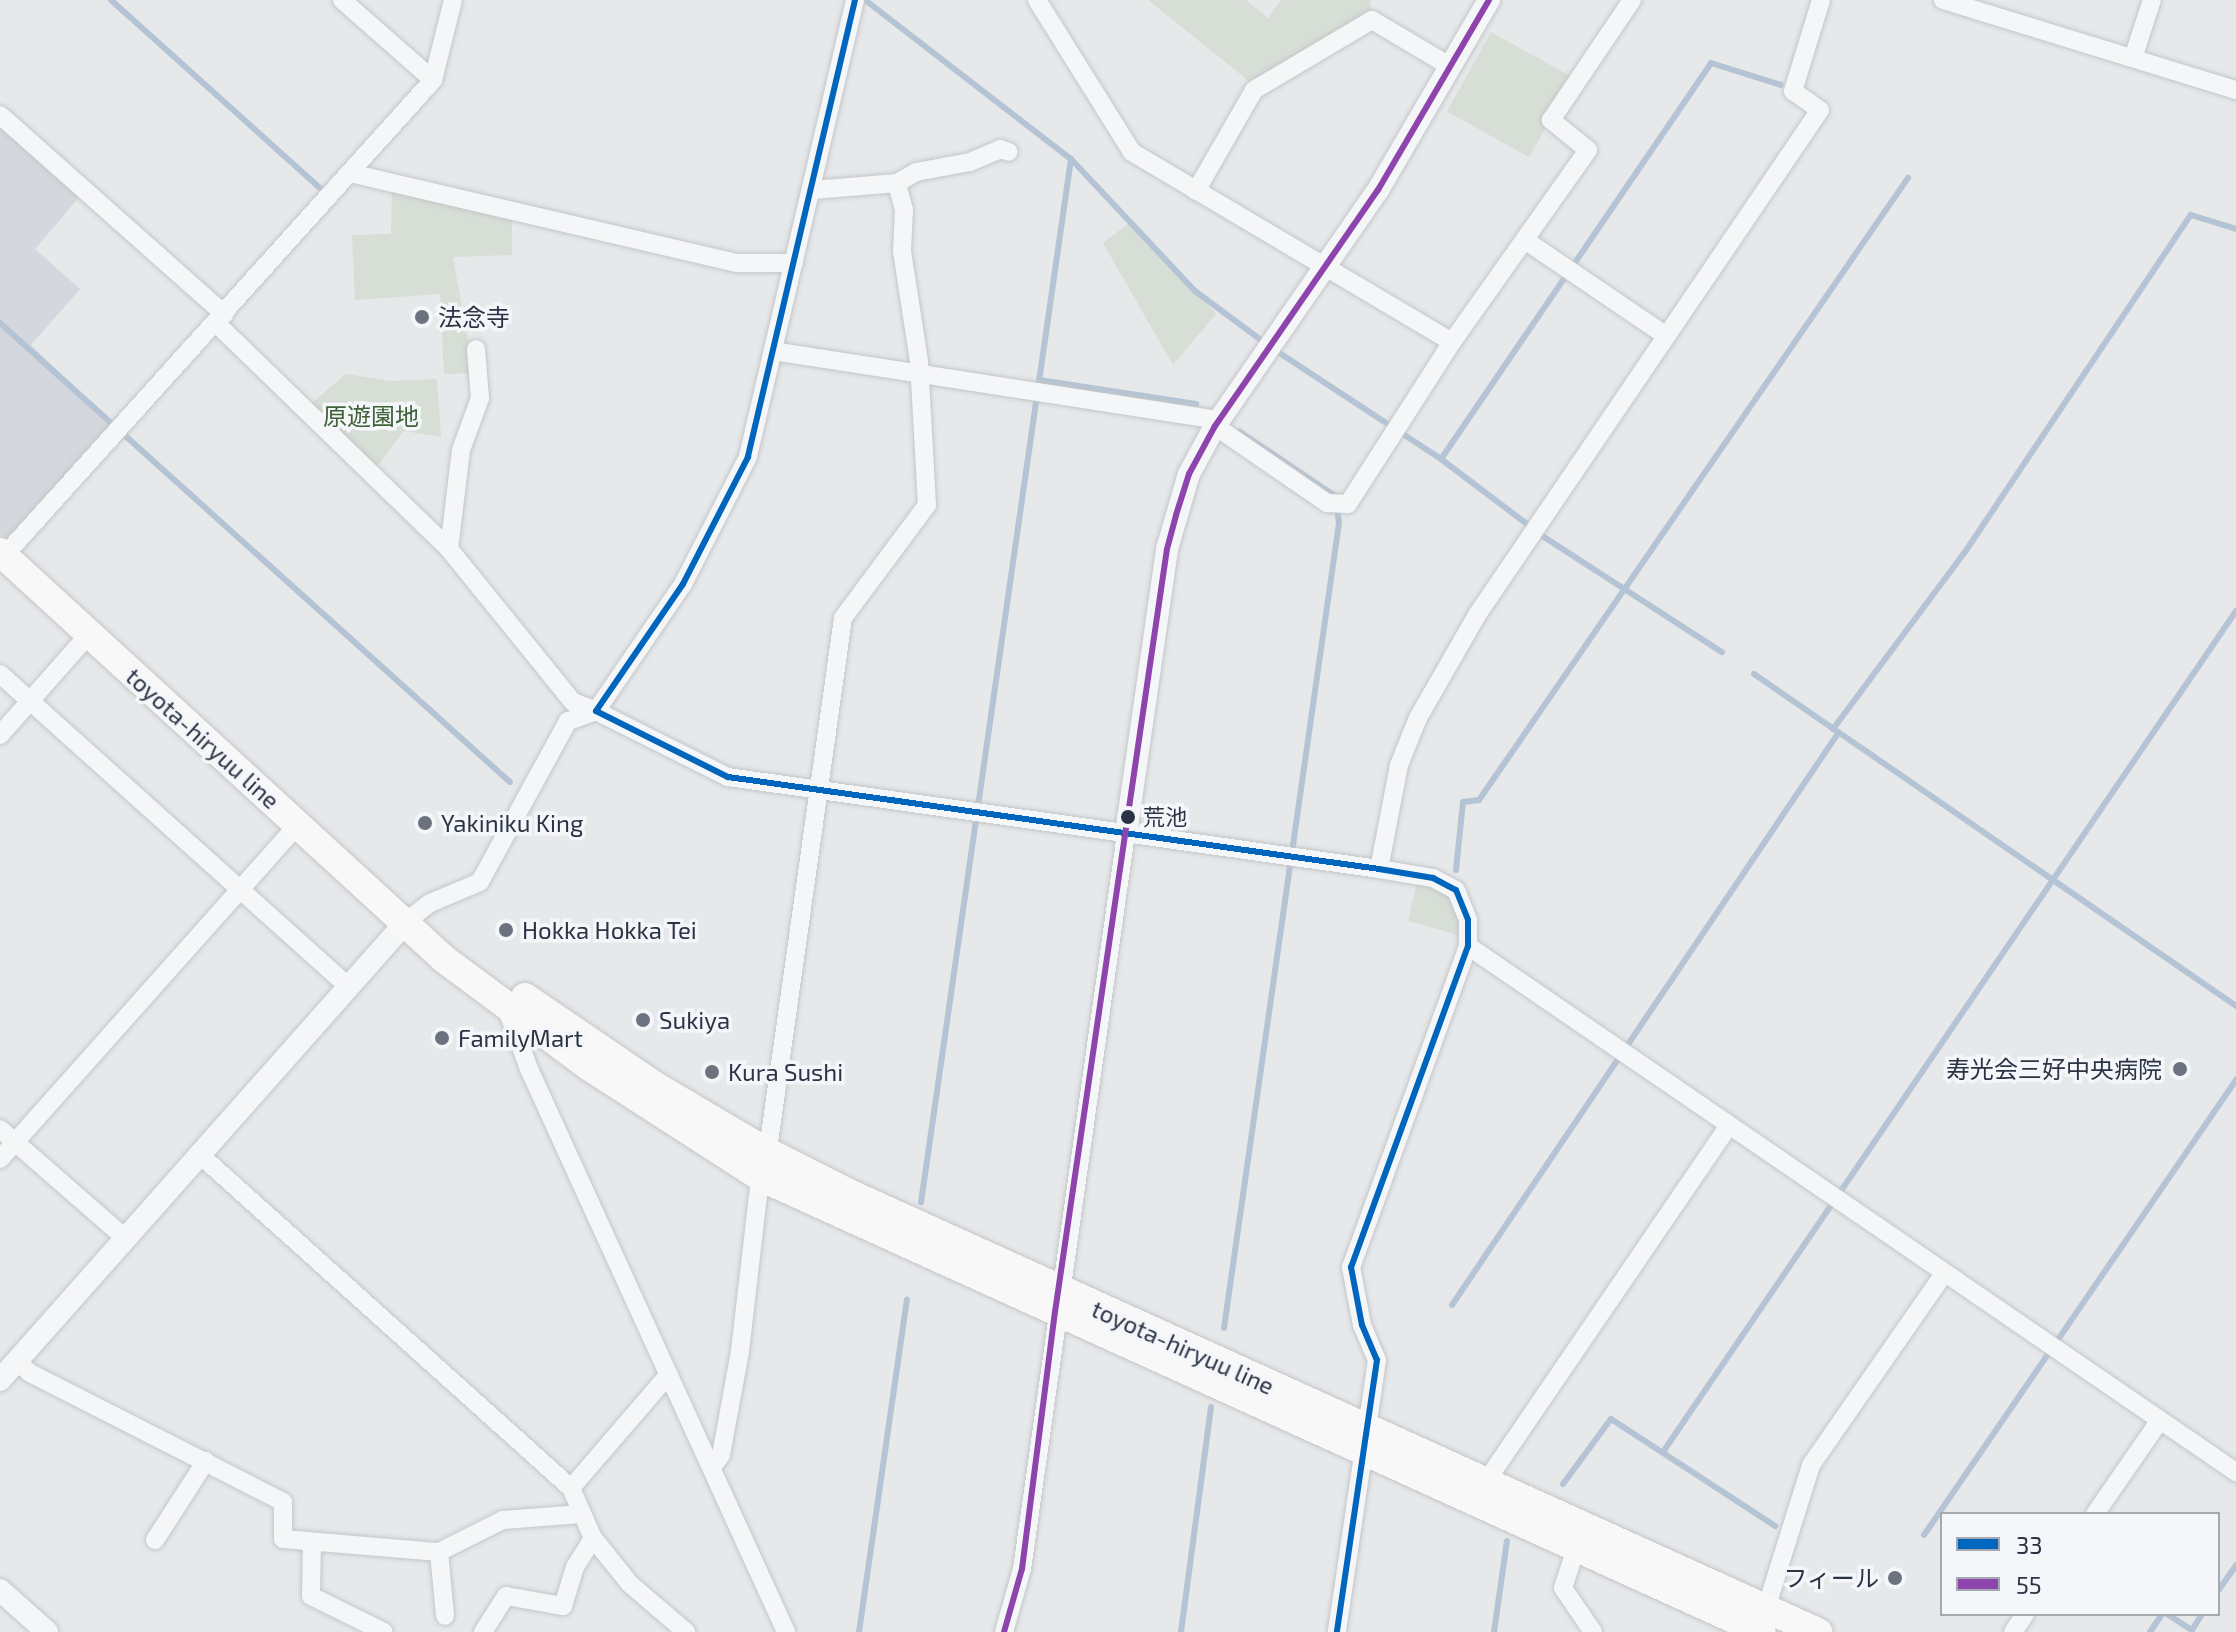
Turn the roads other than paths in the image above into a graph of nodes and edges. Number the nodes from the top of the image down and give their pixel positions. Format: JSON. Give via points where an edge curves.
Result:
{"nodes":[{"id":1,"x":342,"y":0,"type":"edge"},
{"id":2,"x":453,"y":0,"type":"edge"},
{"id":3,"x":855,"y":0,"type":"edge"},
{"id":4,"x":1037,"y":0,"type":"edge"},
{"id":5,"x":1489,"y":0,"type":"edge"},
{"id":6,"x":1632,"y":0,"type":"edge"},
{"id":7,"x":1821,"y":0,"type":"edge"},
{"id":8,"x":1943,"y":0,"type":"edge"},
{"id":9,"x":2152,"y":0,"type":"edge"},
{"id":10,"x":2133,"y":58,"type":"junction"},
{"id":11,"x":1451,"y":67,"type":"junction"},
{"id":12,"x":433,"y":80,"type":"junction"},
{"id":13,"x":2236,"y":90,"type":"edge"},
{"id":14,"x":0,"y":115,"type":"edge"},
{"id":15,"x":1009,"y":152,"type":"dead end"},
{"id":16,"x":350,"y":173,"type":"junction"},
{"id":17,"x":897,"y":183,"type":"junction"},
{"id":18,"x":813,"y":190,"type":"junction"},
{"id":19,"x":1196,"y":191,"type":"junction"},
{"id":20,"x":1525,"y":240,"type":"junction"},
{"id":21,"x":794,"y":263,"type":"junction"},
{"id":22,"x":1324,"y":269,"type":"junction"},
{"id":23,"x":220,"y":319,"type":"junction"},
{"id":24,"x":1665,"y":335,"type":"junction"},
{"id":25,"x":1452,"y":342,"type":"junction"},
{"id":26,"x":476,"y":349,"type":"dead end"},
{"id":27,"x":773,"y":351,"type":"junction"},
{"id":28,"x":918,"y":376,"type":"junction"},
{"id":29,"x":1218,"y":423,"type":"junction"},
{"id":30,"x":449,"y":549,"type":"junction"},
{"id":31,"x":2,"y":554,"type":"edge"},
{"id":32,"x":89,"y":634,"type":"junction"},
{"id":33,"x":0,"y":674,"type":"edge"},
{"id":34,"x":31,"y":701,"type":"junction"},
{"id":35,"x":596,"y":711,"type":"junction"},
{"id":36,"x":0,"y":735,"type":"edge"},
{"id":37,"x":819,"y":791,"type":"junction"},
{"id":38,"x":298,"y":824,"type":"junction"},
{"id":39,"x":1126,"y":834,"type":"junction"},
{"id":40,"x":1379,"y":869,"type":"junction"},
{"id":41,"x":239,"y":892,"type":"junction"},
{"id":42,"x":407,"y":921,"type":"junction"},
{"id":43,"x":1468,"y":946,"type":"junction"},
{"id":44,"x":347,"y":985,"type":"junction"},
{"id":45,"x":506,"y":1006,"type":"junction"},
{"id":46,"x":1728,"y":1127,"type":"junction"},
{"id":47,"x":0,"y":1129,"type":"edge"},
{"id":48,"x":14,"y":1142,"type":"junction"},
{"id":49,"x":198,"y":1153,"type":"junction"},
{"id":50,"x":0,"y":1159,"type":"edge"},
{"id":51,"x":762,"y":1163,"type":"junction"},
{"id":52,"x":125,"y":1238,"type":"junction"},
{"id":53,"x":1943,"y":1275,"type":"junction"},
{"id":54,"x":1056,"y":1302,"type":"junction"},
{"id":55,"x":17,"y":1361,"type":"junction"},
{"id":56,"x":669,"y":1374,"type":"junction"},
{"id":57,"x":0,"y":1380,"type":"edge"},
{"id":58,"x":2160,"y":1420,"type":"junction"},
{"id":59,"x":1366,"y":1440,"type":"junction"},
{"id":60,"x":206,"y":1461,"type":"junction"},
{"id":61,"x":712,"y":1467,"type":"junction"},
{"id":62,"x":2236,"y":1472,"type":"edge"},
{"id":63,"x":1485,"y":1483,"type":"junction"},
{"id":64,"x":571,"y":1488,"type":"junction"},
{"id":65,"x":2096,"y":1512,"type":"edge"},
{"id":66,"x":582,"y":1514,"type":"junction"},
{"id":67,"x":593,"y":1538,"type":"junction"},
{"id":68,"x":155,"y":1540,"type":"dead end"},
{"id":69,"x":312,"y":1542,"type":"junction"},
{"id":70,"x":1576,"y":1548,"type":"junction"},
{"id":71,"x":439,"y":1552,"type":"junction"},
{"id":72,"x":0,"y":1590,"type":"edge"},
{"id":73,"x":445,"y":1616,"type":"dead end"},
{"id":74,"x":1762,"y":1626,"type":"edge"},
{"id":75,"x":47,"y":1632,"type":"edge"},
{"id":76,"x":384,"y":1632,"type":"edge"},
{"id":77,"x":483,"y":1632,"type":"edge"},
{"id":78,"x":686,"y":1632,"type":"edge"},
{"id":79,"x":786,"y":1632,"type":"edge"},
{"id":80,"x":1004,"y":1632,"type":"edge"},
{"id":81,"x":1337,"y":1632,"type":"edge"},
{"id":82,"x":1593,"y":1632,"type":"edge"},
{"id":83,"x":1818,"y":1632,"type":"edge"}],
"edges":[{"from":1,"to":12,"type":"street"},
{"from":2,"to":12,"type":"street"},
{"from":3,"to":18,"type":"street"},
{"from":4,"to":19,"type":"street","via":[[1132,152]]},
{"from":5,"to":11,"type":"street"},
{"from":6,"to":20,"type":"street","via":[[1551,120],[1588,150]]},
{"from":7,"to":24,"type":"street","via":[[1793,91],[1820,110]]},
{"from":8,"to":10,"type":"street"},
{"from":9,"to":10,"type":"street"},
{"from":10,"to":13,"type":"street"},
{"from":11,"to":19,"type":"street","via":[[1372,20],[1254,90]]},
{"from":11,"to":22,"type":"street"},
{"from":12,"to":16,"type":"street"},
{"from":14,"to":23,"type":"street"},
{"from":15,"to":17,"type":"street","via":[[1000,149],[970,162],[916,172]]},
{"from":16,"to":21,"type":"street","via":[[738,263]]},
{"from":16,"to":23,"type":"street"},
{"from":17,"to":18,"type":"street"},
{"from":17,"to":28,"type":"street","via":[[904,210],[902,251]]},
{"from":18,"to":21,"type":"street"},
{"from":19,"to":22,"type":"street"},
{"from":20,"to":24,"type":"street"},
{"from":20,"to":25,"type":"street"},
{"from":21,"to":27,"type":"street"},
{"from":22,"to":25,"type":"street"},
{"from":22,"to":29,"type":"street"},
{"from":23,"to":30,"type":"street"},
{"from":23,"to":31,"type":"street"},
{"from":24,"to":40,"type":"street","via":[[1477,615],[1418,718],[1399,765]]},
{"from":25,"to":29,"type":"street","via":[[1348,504],[1327,503]]},
{"from":26,"to":30,"type":"street","via":[[480,398],[461,450]]},
{"from":27,"to":28,"type":"street"},
{"from":27,"to":35,"type":"street","via":[[748,457],[717,522],[683,584]]},
{"from":28,"to":29,"type":"street"},
{"from":28,"to":37,"type":"street","via":[[927,505],[843,618]]},
{"from":29,"to":39,"type":"street","via":[[1189,474],[1167,549]]},
{"from":30,"to":35,"type":"street","via":[[573,702]]},
{"from":31,"to":32,"type":"main road","name":"toyota-hiryuu line"},
{"from":32,"to":34,"type":"street"},
{"from":32,"to":38,"type":"main road","name":"toyota-hiryuu line"},
{"from":33,"to":34,"type":"street"},
{"from":34,"to":36,"type":"street"},
{"from":34,"to":41,"type":"street"},
{"from":35,"to":37,"type":"street","via":[[728,777]]},
{"from":35,"to":42,"type":"street","via":[[568,721],[480,882],[430,903]]},
{"from":37,"to":39,"type":"street"},
{"from":37,"to":51,"type":"street"},
{"from":38,"to":41,"type":"street"},
{"from":38,"to":42,"type":"main road","name":"toyota-hiryuu line"},
{"from":39,"to":40,"type":"street"},
{"from":39,"to":54,"type":"street"},
{"from":40,"to":43,"type":"street","via":[[1433,878],[1456,890],[1468,920]]},
{"from":41,"to":44,"type":"street"},
{"from":41,"to":48,"type":"street"},
{"from":42,"to":44,"type":"street"},
{"from":42,"to":45,"type":"main road","name":"toyota-hiryuu line","via":[[444,959]]},
{"from":42,"to":51,"type":"main road","name":"toyota-hiryuu line","via":[[453,944]]},
{"from":43,"to":46,"type":"street"},
{"from":43,"to":59,"type":"street","via":[[1351,1267],[1362,1325],[1377,1360]]},
{"from":44,"to":49,"type":"street"},
{"from":45,"to":51,"type":"main road","name":"toyota-hiryuu line","via":[[588,1066]]},
{"from":45,"to":56,"type":"street","via":[[529,1069]]},
{"from":46,"to":53,"type":"street"},
{"from":46,"to":63,"type":"street"},
{"from":47,"to":48,"type":"street"},
{"from":48,"to":50,"type":"street"},
{"from":48,"to":52,"type":"street"},
{"from":49,"to":52,"type":"street"},
{"from":49,"to":64,"type":"street"},
{"from":51,"to":54,"type":"main road","name":"toyota-hiryuu line"},
{"from":51,"to":61,"type":"street","via":[[740,1351],[721,1455]]},
{"from":52,"to":55,"type":"street"},
{"from":53,"to":58,"type":"street"},
{"from":53,"to":74,"type":"street","via":[[1811,1465]]},
{"from":54,"to":59,"type":"main road","name":"toyota-hiryuu line"},
{"from":54,"to":80,"type":"street","via":[[1022,1569]]},
{"from":55,"to":57,"type":"street"},
{"from":55,"to":60,"type":"street","via":[[30,1373]]},
{"from":56,"to":61,"type":"street"},
{"from":56,"to":64,"type":"street"},
{"from":58,"to":62,"type":"street"},
{"from":58,"to":65,"type":"street"},
{"from":59,"to":63,"type":"main road","name":"toyota-hiryuu line"},
{"from":59,"to":70,"type":"main road","name":"toyota-hiryuu line"},
{"from":59,"to":81,"type":"street"},
{"from":60,"to":68,"type":"street"},
{"from":60,"to":69,"type":"street","via":[[283,1502],[283,1539]]},
{"from":61,"to":79,"type":"street"},
{"from":63,"to":74,"type":"main road","name":"toyota-hiryuu line"},
{"from":64,"to":66,"type":"street"},
{"from":66,"to":67,"type":"street"},
{"from":66,"to":71,"type":"street","via":[[503,1520]]},
{"from":67,"to":77,"type":"street","via":[[575,1567],[563,1606],[506,1596]]},
{"from":67,"to":78,"type":"street","via":[[630,1584]]},
{"from":69,"to":71,"type":"street"},
{"from":69,"to":76,"type":"street","via":[[311,1596]]},
{"from":70,"to":74,"type":"main road","name":"toyota-hiryuu line"},
{"from":70,"to":82,"type":"street","via":[[1563,1588]]},
{"from":71,"to":73,"type":"street"},
{"from":72,"to":75,"type":"street"},
{"from":74,"to":83,"type":"main road","name":"toyota-hiryuu line"}]}
